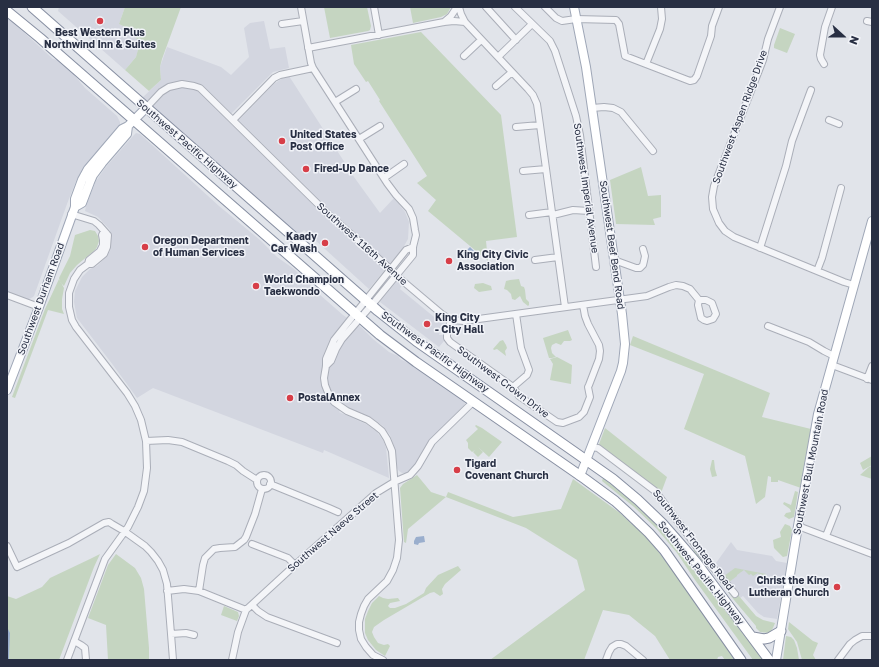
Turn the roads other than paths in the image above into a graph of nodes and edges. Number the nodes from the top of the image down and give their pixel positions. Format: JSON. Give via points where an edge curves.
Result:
{"nodes":[{"id":1,"x":32,"y":7,"type":"edge"},
{"id":2,"x":301,"y":7,"type":"edge"},
{"id":3,"x":374,"y":7,"type":"edge"},
{"id":4,"x":458,"y":7,"type":"edge"},
{"id":5,"x":486,"y":7,"type":"edge"},
{"id":6,"x":515,"y":7,"type":"edge"},
{"id":7,"x":555,"y":7,"type":"edge"},
{"id":8,"x":574,"y":7,"type":"edge"},
{"id":9,"x":661,"y":7,"type":"edge"},
{"id":10,"x":719,"y":7,"type":"edge"},
{"id":11,"x":780,"y":7,"type":"edge"},
{"id":12,"x":832,"y":7,"type":"edge"},
{"id":13,"x":547,"y":9,"type":"edge"},
{"id":14,"x":7,"y":10,"type":"edge"},
{"id":15,"x":576,"y":19,"type":"junction"},
{"id":16,"x":303,"y":21,"type":"junction"},
{"id":17,"x":444,"y":22,"type":"junction"},
{"id":18,"x":465,"y":22,"type":"junction"},
{"id":19,"x":282,"y":24,"type":"dead end"},
{"id":20,"x":532,"y":24,"type":"junction"},
{"id":21,"x":379,"y":34,"type":"junction"},
{"id":22,"x":481,"y":40,"type":"junction"},
{"id":23,"x":516,"y":40,"type":"junction"},
{"id":24,"x":308,"y":48,"type":"junction"},
{"id":25,"x":464,"y":56,"type":"dead end"},
{"id":26,"x":498,"y":57,"type":"junction"},
{"id":27,"x":646,"y":64,"type":"junction"},
{"id":28,"x":824,"y":64,"type":"dead end"},
{"id":29,"x":313,"y":68,"type":"junction"},
{"id":30,"x":512,"y":72,"type":"junction"},
{"id":31,"x":496,"y":86,"type":"dead end"},
{"id":32,"x":356,"y":89,"type":"dead end"},
{"id":33,"x":811,"y":90,"type":"dead end"},
{"id":34,"x":335,"y":102,"type":"junction"},
{"id":35,"x":146,"y":108,"type":"junction"},
{"id":36,"x":592,"y":108,"type":"junction"},
{"id":37,"x":233,"y":120,"type":"junction"},
{"id":38,"x":829,"y":120,"type":"dead end"},
{"id":39,"x":132,"y":124,"type":"junction"},
{"id":40,"x":839,"y":124,"type":"dead end"},
{"id":41,"x":540,"y":125,"type":"junction"},
{"id":42,"x":380,"y":126,"type":"dead end"},
{"id":43,"x":516,"y":127,"type":"dead end"},
{"id":44,"x":359,"y":139,"type":"junction"},
{"id":45,"x":653,"y":151,"type":"dead end"},
{"id":46,"x":404,"y":164,"type":"dead end"},
{"id":47,"x":546,"y":169,"type":"junction"},
{"id":48,"x":523,"y":172,"type":"dead end"},
{"id":49,"x":384,"y":178,"type":"junction"},
{"id":50,"x":841,"y":188,"type":"dead end"},
{"id":51,"x":73,"y":211,"type":"junction"},
{"id":52,"x":589,"y":211,"type":"junction"},
{"id":53,"x":552,"y":214,"type":"junction"},
{"id":54,"x":529,"y":215,"type":"dead end"},
{"id":55,"x":872,"y":221,"type":"edge"},
{"id":56,"x":413,"y":247,"type":"junction"},
{"id":57,"x":760,"y":248,"type":"junction"},
{"id":58,"x":643,"y":249,"type":"dead end"},
{"id":59,"x":558,"y":257,"type":"junction"},
{"id":60,"x":535,"y":260,"type":"dead end"},
{"id":61,"x":614,"y":260,"type":"junction"},
{"id":62,"x":596,"y":267,"type":"dead end"},
{"id":63,"x":391,"y":269,"type":"junction"},
{"id":64,"x":817,"y":271,"type":"junction"},
{"id":65,"x":396,"y":275,"type":"junction"},
{"id":66,"x":854,"y":285,"type":"junction"},
{"id":67,"x":7,"y":295,"type":"edge"},
{"id":68,"x":620,"y":300,"type":"junction"},
{"id":69,"x":699,"y":300,"type":"dead end"},
{"id":70,"x":368,"y":303,"type":"junction"},
{"id":71,"x":583,"y":305,"type":"junction"},
{"id":72,"x":39,"y":307,"type":"junction"},
{"id":73,"x":565,"y":307,"type":"junction"},
{"id":74,"x":516,"y":314,"type":"junction"},
{"id":75,"x":357,"y":316,"type":"junction"},
{"id":76,"x":451,"y":320,"type":"junction"},
{"id":77,"x":768,"y":326,"type":"dead end"},
{"id":78,"x":834,"y":356,"type":"junction"},
{"id":79,"x":832,"y":365,"type":"junction"},
{"id":80,"x":872,"y":366,"type":"edge"},
{"id":81,"x":870,"y":380,"type":"edge"},
{"id":82,"x":514,"y":387,"type":"junction"},
{"id":83,"x":7,"y":390,"type":"edge"},
{"id":84,"x":473,"y":402,"type":"junction"},
{"id":85,"x":146,"y":441,"type":"junction"},
{"id":86,"x":591,"y":447,"type":"junction"},
{"id":87,"x":586,"y":460,"type":"junction"},
{"id":88,"x":580,"y":476,"type":"junction"},
{"id":89,"x":257,"y":480,"type":"junction"},
{"id":90,"x":394,"y":482,"type":"junction"},
{"id":91,"x":270,"y":484,"type":"junction"},
{"id":92,"x":262,"y":489,"type":"junction"},
{"id":93,"x":837,"y":508,"type":"dead end"},
{"id":94,"x":338,"y":512,"type":"dead end"},
{"id":95,"x":798,"y":526,"type":"junction"},
{"id":96,"x":124,"y":532,"type":"junction"},
{"id":97,"x":826,"y":536,"type":"junction"},
{"id":98,"x":252,"y":544,"type":"dead end"},
{"id":99,"x":7,"y":546,"type":"edge"},
{"id":100,"x":872,"y":554,"type":"edge"},
{"id":101,"x":295,"y":565,"type":"junction"},
{"id":102,"x":167,"y":591,"type":"junction"},
{"id":103,"x":199,"y":591,"type":"junction"},
{"id":104,"x":735,"y":594,"type":"dead end"},
{"id":105,"x":252,"y":606,"type":"junction"},
{"id":106,"x":246,"y":610,"type":"junction"},
{"id":107,"x":781,"y":631,"type":"junction"},
{"id":108,"x":171,"y":634,"type":"junction"},
{"id":109,"x":194,"y":636,"type":"dead end"},
{"id":110,"x":872,"y":636,"type":"edge"},
{"id":111,"x":753,"y":637,"type":"junction"},
{"id":112,"x":74,"y":641,"type":"junction"},
{"id":113,"x":337,"y":643,"type":"dead end"},
{"id":114,"x":370,"y":657,"type":"edge"},
{"id":115,"x":67,"y":660,"type":"edge"},
{"id":116,"x":86,"y":660,"type":"edge"},
{"id":117,"x":173,"y":660,"type":"edge"},
{"id":118,"x":232,"y":660,"type":"edge"},
{"id":119,"x":383,"y":660,"type":"edge"},
{"id":120,"x":606,"y":660,"type":"edge"},
{"id":121,"x":643,"y":660,"type":"edge"},
{"id":122,"x":741,"y":660,"type":"edge"},
{"id":123,"x":769,"y":660,"type":"edge"},
{"id":124,"x":776,"y":660,"type":"edge"},
{"id":125,"x":838,"y":660,"type":"edge"}],
"edges":[{"from":1,"to":35,"type":"highway","name":"Southwest Pacific Highway"},
{"from":2,"to":16,"type":"street"},
{"from":3,"to":21,"type":"street"},
{"from":4,"to":17,"type":"street"},
{"from":4,"to":18,"type":"street"},
{"from":5,"to":23,"type":"street"},
{"from":6,"to":20,"type":"street","name":"Southwest Imperial Avenue"},
{"from":7,"to":13,"type":"street"},
{"from":8,"to":15,"type":"main road","name":"Southwest Beef Bend Road"},
{"from":9,"to":27,"type":"street","via":[[660,29]]},
{"from":10,"to":27,"type":"street","via":[[696,78],[688,80]]},
{"from":11,"to":57,"type":"street","name":"Southwest Aspen Ridge Drive","via":[[768,39],[764,60],[714,186],[712,197],[715,215],[725,231]]},
{"from":12,"to":28,"type":"street","via":[[824,27],[820,55]]},
{"from":13,"to":15,"type":"street","via":[[562,21]]},
{"from":14,"to":39,"type":"highway","name":"Southwest Pacific Highway"},
{"from":15,"to":27,"type":"street","via":[[618,21],[625,56]]},
{"from":15,"to":36,"type":"main road","name":"Southwest Beef Bend Road"},
{"from":16,"to":19,"type":"street"},
{"from":16,"to":24,"type":"street"},
{"from":17,"to":18,"type":"street"},
{"from":17,"to":21,"type":"street"},
{"from":18,"to":22,"type":"street"},
{"from":20,"to":23,"type":"street"},
{"from":20,"to":52,"type":"street","name":"Southwest Imperial Avenue","via":[[550,41],[555,51],[576,116]]},
{"from":21,"to":24,"type":"street"},
{"from":22,"to":25,"type":"street"},
{"from":22,"to":26,"type":"street"},
{"from":23,"to":26,"type":"street"},
{"from":24,"to":29,"type":"street"},
{"from":26,"to":30,"type":"street"},
{"from":29,"to":34,"type":"street"},
{"from":29,"to":37,"type":"street","via":[[274,78]]},
{"from":30,"to":31,"type":"street"},
{"from":30,"to":41,"type":"street","via":[[533,95]]},
{"from":32,"to":34,"type":"street"},
{"from":33,"to":57,"type":"street","via":[[792,141]]},
{"from":34,"to":44,"type":"street"},
{"from":35,"to":37,"type":"street","name":"Southwest 116th Avenue","via":[[169,87],[190,85],[200,88]]},
{"from":35,"to":39,"type":"main road","name":"Southwest Durham Road"},
{"from":35,"to":70,"type":"highway","name":"Southwest Pacific Highway"},
{"from":36,"to":45,"type":"street","via":[[613,108],[621,112]]},
{"from":36,"to":61,"type":"main road","name":"Southwest Beef Bend Road"},
{"from":37,"to":63,"type":"street","name":"Southwest 116th Avenue","via":[[327,214]]},
{"from":38,"to":40,"type":"street"},
{"from":39,"to":51,"type":"main road","name":"Southwest Durham Road","via":[[127,134],[93,175],[82,203]]},
{"from":39,"to":75,"type":"highway","name":"Southwest Pacific Highway"},
{"from":41,"to":43,"type":"street"},
{"from":41,"to":47,"type":"street"},
{"from":42,"to":44,"type":"street"},
{"from":44,"to":49,"type":"street"},
{"from":46,"to":49,"type":"street"},
{"from":47,"to":48,"type":"street"},
{"from":47,"to":53,"type":"street"},
{"from":49,"to":56,"type":"street","via":[[412,214],[416,235]]},
{"from":50,"to":64,"type":"street"},
{"from":51,"to":72,"type":"main road","name":"Southwest Durham Road"},
{"from":51,"to":85,"type":"street","via":[[94,221],[104,231],[100,251],[74,278],[68,300],[72,320],[131,399],[141,420]]},
{"from":52,"to":53,"type":"street","via":[[576,210]]},
{"from":52,"to":62,"type":"street","name":"Southwest Imperial Avenue"},
{"from":53,"to":54,"type":"street"},
{"from":53,"to":59,"type":"street"},
{"from":55,"to":66,"type":"main road","name":"Southwest Bull Mountain Road"},
{"from":56,"to":63,"type":"street","via":[[406,250]]},
{"from":56,"to":65,"type":"street","via":[[413,255]]},
{"from":57,"to":64,"type":"street","name":"Southwest Aspen Ridge Drive"},
{"from":58,"to":61,"type":"street","via":[[644,261],[640,268]]},
{"from":59,"to":60,"type":"street"},
{"from":59,"to":73,"type":"street"},
{"from":61,"to":68,"type":"main road","name":"Southwest Beef Bend Road"},
{"from":63,"to":65,"type":"street","name":"Southwest 116th Avenue"},
{"from":63,"to":70,"type":"street"},
{"from":64,"to":66,"type":"street","name":"Southwest Aspen Ridge Drive"},
{"from":65,"to":70,"type":"street"},
{"from":65,"to":76,"type":"street","name":"Southwest 116th Avenue"},
{"from":66,"to":78,"type":"main road","name":"Southwest Bull Mountain Road"},
{"from":67,"to":72,"type":"street"},
{"from":68,"to":69,"type":"street","via":[[647,296],[676,285],[690,289]]},
{"from":68,"to":71,"type":"street"},
{"from":68,"to":86,"type":"main road","name":"Southwest Beef Bend Road","via":[[625,336],[623,363]]},
{"from":70,"to":75,"type":"street"},
{"from":70,"to":87,"type":"highway","name":"Southwest Pacific Highway","via":[[416,341]]},
{"from":71,"to":73,"type":"street"},
{"from":71,"to":82,"type":"street","name":"Southwest Crown Drive","via":[[600,351],[588,388],[590,397],[583,414],[563,423],[557,422],[519,396]]},
{"from":72,"to":83,"type":"main road","name":"Southwest Durham Road"},
{"from":73,"to":74,"type":"street"},
{"from":74,"to":76,"type":"street","via":[[464,321]]},
{"from":74,"to":82,"type":"street","via":[[521,348],[529,370]]},
{"from":75,"to":84,"type":"highway","name":"Southwest Pacific Highway","via":[[395,347]]},
{"from":75,"to":90,"type":"street","via":[[326,366],[324,384],[334,402],[382,431],[392,451]]},
{"from":76,"to":82,"type":"street","name":"Southwest Crown Drive","via":[[447,334],[450,342]]},
{"from":77,"to":78,"type":"street","via":[[809,342]]},
{"from":78,"to":79,"type":"main road","name":"Southwest Bull Mountain Road"},
{"from":79,"to":81,"type":"street"},
{"from":79,"to":95,"type":"main road","name":"Southwest Bull Mountain Road","via":[[818,414]]},
{"from":80,"to":81,"type":"street"},
{"from":84,"to":88,"type":"highway","name":"Southwest Pacific Highway"},
{"from":84,"to":90,"type":"street","name":"Southwest Naeve Street","via":[[432,442],[415,470]]},
{"from":85,"to":89,"type":"street","via":[[182,442],[236,465]]},
{"from":85,"to":96,"type":"street","via":[[147,468],[144,491],[136,512]]},
{"from":86,"to":87,"type":"main road","name":"Southwest Beef Bend Road"},
{"from":86,"to":104,"type":"street","name":"Southwest Frontage Road","via":[[598,448],[655,491]]},
{"from":87,"to":88,"type":"main road","name":"Southwest Beef Bend Road"},
{"from":87,"to":111,"type":"highway","name":"Southwest Pacific Highway","via":[[630,493],[662,523],[696,562]]},
{"from":88,"to":122,"type":"highway","name":"Southwest Pacific Highway","via":[[615,501],[654,538]]},
{"from":89,"to":91,"type":"street","via":[[261,476],[266,476],[270,479]]},
{"from":89,"to":92,"type":"street","via":[[258,486]]},
{"from":90,"to":101,"type":"street","name":"Southwest Naeve Street","via":[[376,493]]},
{"from":90,"to":114,"type":"street","via":[[399,540],[397,558],[387,581],[368,599],[359,622],[359,630]]},
{"from":91,"to":92,"type":"street"},
{"from":91,"to":94,"type":"street"},
{"from":92,"to":103,"type":"street","via":[[246,537],[234,547],[214,549],[205,558]]},
{"from":93,"to":97,"type":"street"},
{"from":95,"to":97,"type":"street"},
{"from":95,"to":107,"type":"main road","name":"Southwest Bull Mountain Road"},
{"from":96,"to":99,"type":"street","via":[[109,522],[104,523],[69,543],[17,567]]},
{"from":96,"to":102,"type":"street","via":[[156,557],[163,570]]},
{"from":96,"to":112,"type":"street","via":[[105,559]]},
{"from":97,"to":100,"type":"street"},
{"from":98,"to":101,"type":"street","via":[[288,558]]},
{"from":101,"to":105,"type":"street","name":"Southwest Naeve Street"},
{"from":102,"to":103,"type":"street"},
{"from":102,"to":108,"type":"street"},
{"from":103,"to":106,"type":"street"},
{"from":105,"to":106,"type":"street","name":"Southwest Naeve Street"},
{"from":105,"to":113,"type":"street","via":[[266,617]]},
{"from":106,"to":118,"type":"street"},
{"from":107,"to":111,"type":"highway","via":[[769,638]]},
{"from":107,"to":124,"type":"main road","name":"Southwest Bull Mountain Road"},
{"from":108,"to":109,"type":"street","via":[[186,633]]},
{"from":108,"to":117,"type":"street"},
{"from":110,"to":125,"type":"street","via":[[862,636],[855,640]]},
{"from":111,"to":123,"type":"highway","name":"Southwest Pacific Highway"},
{"from":112,"to":115,"type":"street"},
{"from":112,"to":116,"type":"street","via":[[85,648]]},
{"from":114,"to":119,"type":"street"},
{"from":120,"to":121,"type":"street","via":[[612,647],[617,644],[626,646]]}]}
